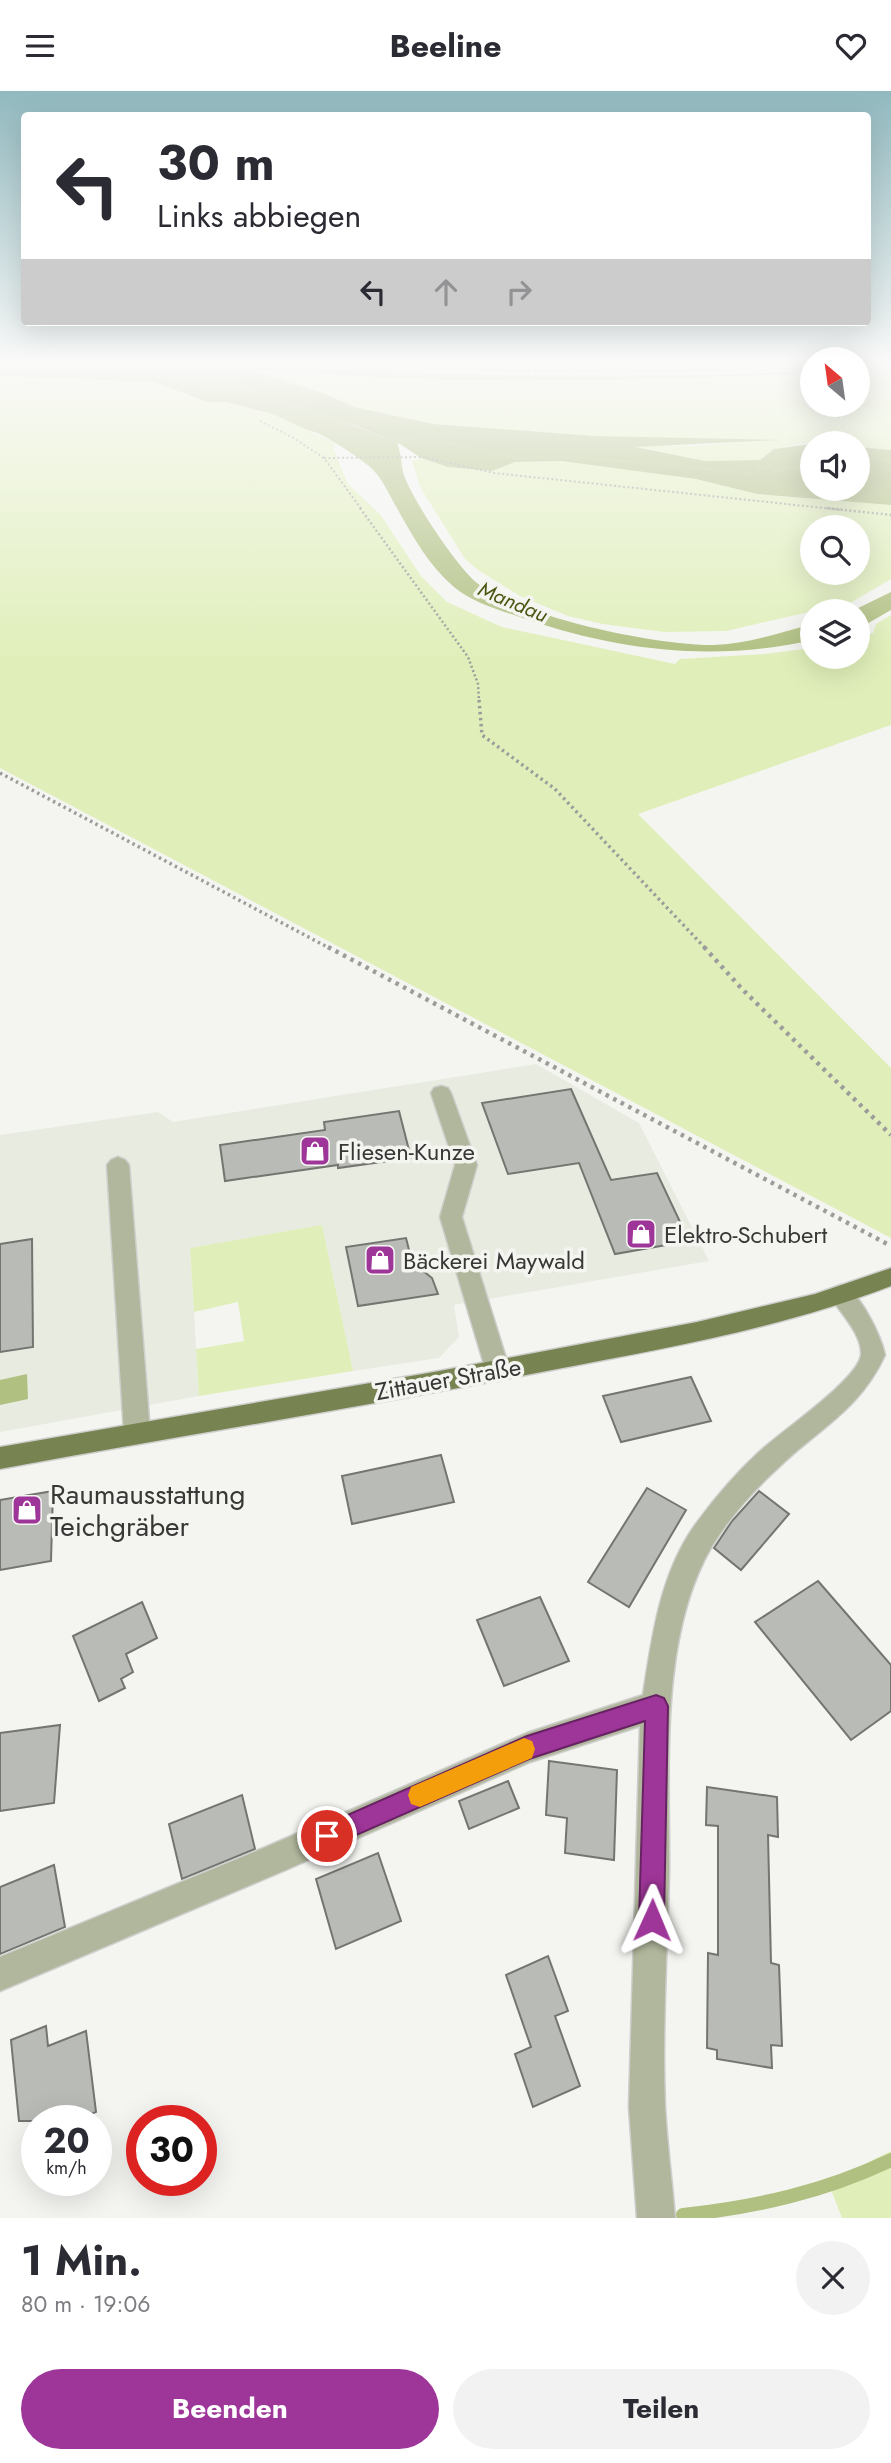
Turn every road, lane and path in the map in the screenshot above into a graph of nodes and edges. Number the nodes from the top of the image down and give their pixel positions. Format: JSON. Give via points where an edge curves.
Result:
{"nodes":[{"id":1,"x":326,"y":460,"type":"edge"},
{"id":2,"x":438,"y":460,"type":"edge"},
{"id":3,"x":891,"y":515,"type":"edge"},
{"id":4,"x":0,"y":773,"type":"edge"},
{"id":5,"x":441,"y":1093,"type":"dead end"},
{"id":6,"x":891,"y":1135,"type":"edge"},
{"id":7,"x":118,"y":1165,"type":"dead end"},
{"id":8,"x":891,"y":1246,"type":"edge"},
{"id":9,"x":891,"y":1277,"type":"edge"},
{"id":10,"x":841,"y":1294,"type":"junction"},
{"id":11,"x":498,"y":1371,"type":"junction"},
{"id":12,"x":137,"y":1432,"type":"junction"},
{"id":13,"x":0,"y":1458,"type":"edge"},
{"id":14,"x":656,"y":1706,"type":"junction"},
{"id":15,"x":0,"y":1974,"type":"edge"},
{"id":16,"x":656,"y":2218,"type":"edge"}],
"edges":[{"from":1,"to":6,"type":"path","via":[[468,657],[478,684],[482,735],[555,789],[742,989]]},
{"from":2,"to":3,"type":"path","via":[[494,473]]},
{"from":4,"to":8,"type":"path"},
{"from":5,"to":11,"type":"street","via":[[466,1165],[451,1217]]},
{"from":7,"to":12,"type":"street"},
{"from":9,"to":10,"type":"main road","name":"Zittauer Straße"},
{"from":10,"to":11,"type":"main road","name":"Zittauer Straße","via":[[801,1309],[735,1324]]},
{"from":10,"to":14,"type":"street","via":[[869,1337],[873,1355],[843,1398],[768,1460],[703,1536],[681,1579],[666,1637]]},
{"from":11,"to":12,"type":"main road","name":"Zittauer Straße"},
{"from":12,"to":13,"type":"main road","name":"Zittauer Straße"},
{"from":14,"to":15,"type":"street","via":[[527,1748]]},
{"from":14,"to":16,"type":"street","via":[[648,2107]]}]}
